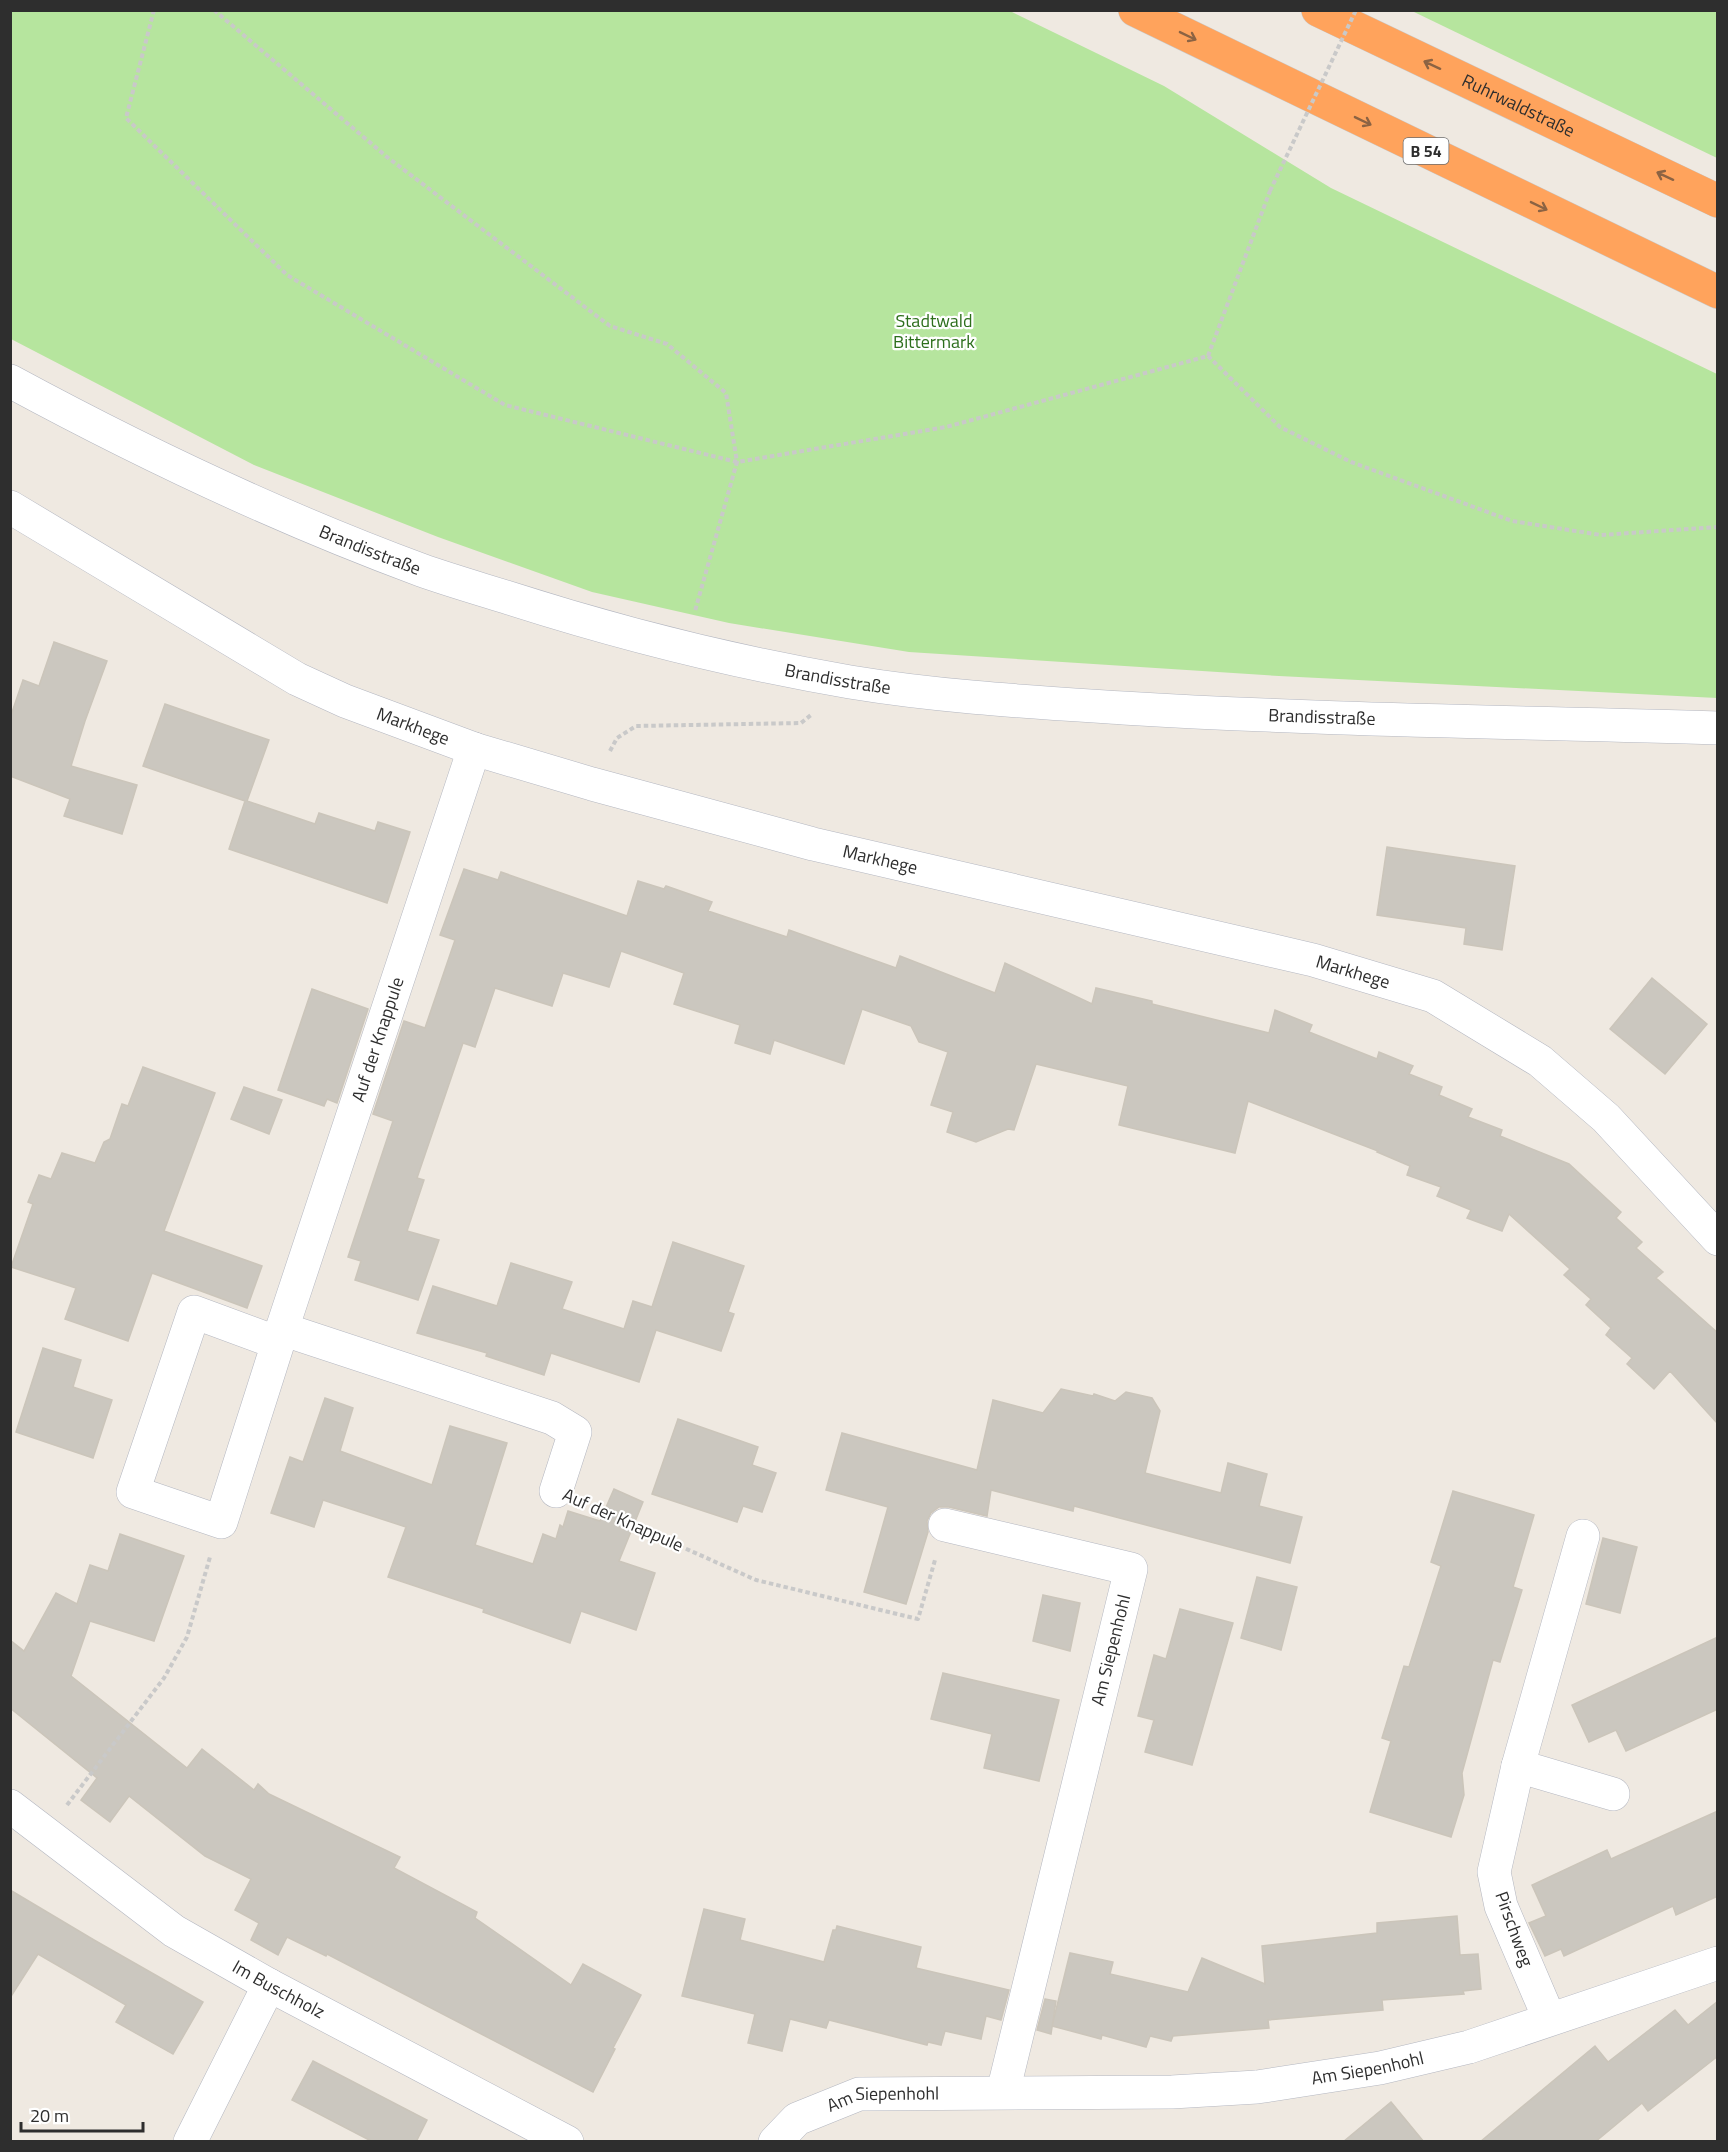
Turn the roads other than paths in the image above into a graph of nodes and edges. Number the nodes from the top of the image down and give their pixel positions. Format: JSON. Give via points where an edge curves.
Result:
{"nodes":[{"id":1,"x":1135,"y":10,"type":"edge"},
{"id":2,"x":1318,"y":10,"type":"edge"},
{"id":3,"x":1718,"y":201,"type":"edge"},
{"id":4,"x":1718,"y":292,"type":"edge"},
{"id":5,"x":10,"y":381,"type":"edge"},
{"id":6,"x":10,"y":507,"type":"edge"},
{"id":7,"x":1718,"y":728,"type":"edge"},
{"id":8,"x":474,"y":749,"type":"junction"},
{"id":9,"x":1718,"y":1239,"type":"edge"},
{"id":10,"x":280,"y":1336,"type":"junction"},
{"id":11,"x":556,"y":1491,"type":"road end"},
{"id":12,"x":945,"y":1525,"type":"road end"},
{"id":13,"x":1583,"y":1536,"type":"dead end"},
{"id":14,"x":1518,"y":1766,"type":"junction"},
{"id":15,"x":1613,"y":1794,"type":"dead end"},
{"id":16,"x":10,"y":1806,"type":"edge"},
{"id":17,"x":1718,"y":1963,"type":"edge"},
{"id":18,"x":269,"y":1985,"type":"junction"},
{"id":19,"x":1549,"y":2018,"type":"junction"},
{"id":20,"x":1003,"y":2092,"type":"junction"},
{"id":21,"x":190,"y":2142,"type":"edge"},
{"id":22,"x":567,"y":2142,"type":"edge"},
{"id":23,"x":775,"y":2142,"type":"edge"}],
"edges":[{"from":1,"to":4,"type":"highway","number":"B 54","one_way":true},
{"from":3,"to":2,"type":"highway","name":"Ruhrwaldstraße","one_way":true},
{"from":5,"to":7,"type":"street","name":"Brandisstraße","via":[[208,482],[299,522],[424,571],[685,649],[851,682],[969,698],[1215,714]]},
{"from":6,"to":8,"type":"street","name":"Markhege","via":[[297,679]]},
{"from":8,"to":9,"type":"street","name":"Markhege","via":[[813,844],[1313,960],[1433,996],[1540,1061],[1606,1118]]},
{"from":8,"to":10,"type":"street","name":"Auf der Knappule"},
{"from":10,"to":10,"type":"street","name":"Auf der Knappule","via":[[221,1522],[133,1492],[194,1312]]},
{"from":10,"to":11,"type":"street","name":"Auf der Knappule","via":[[552,1418],[575,1432]]},
{"from":12,"to":20,"type":"street","name":"Am Siepenhohl","via":[[1131,1569]]},
{"from":13,"to":14,"type":"street","name":"Pirschweg"},
{"from":14,"to":15,"type":"street"},
{"from":14,"to":19,"type":"street","name":"Pirschweg","via":[[1494,1872],[1501,1906]]},
{"from":16,"to":18,"type":"street","name":"Im Buschholz","via":[[174,1931]]},
{"from":17,"to":19,"type":"street","name":"Am Siepenhohl"},
{"from":18,"to":21,"type":"street"},
{"from":18,"to":22,"type":"street","name":"Im Buschholz"},
{"from":19,"to":20,"type":"street","name":"Am Siepenhohl","via":[[1469,2047],[1380,2068],[1257,2087],[1172,2092]]},
{"from":20,"to":23,"type":"street","name":"Am Siepenhohl","via":[[859,2094],[796,2119]]}]}
